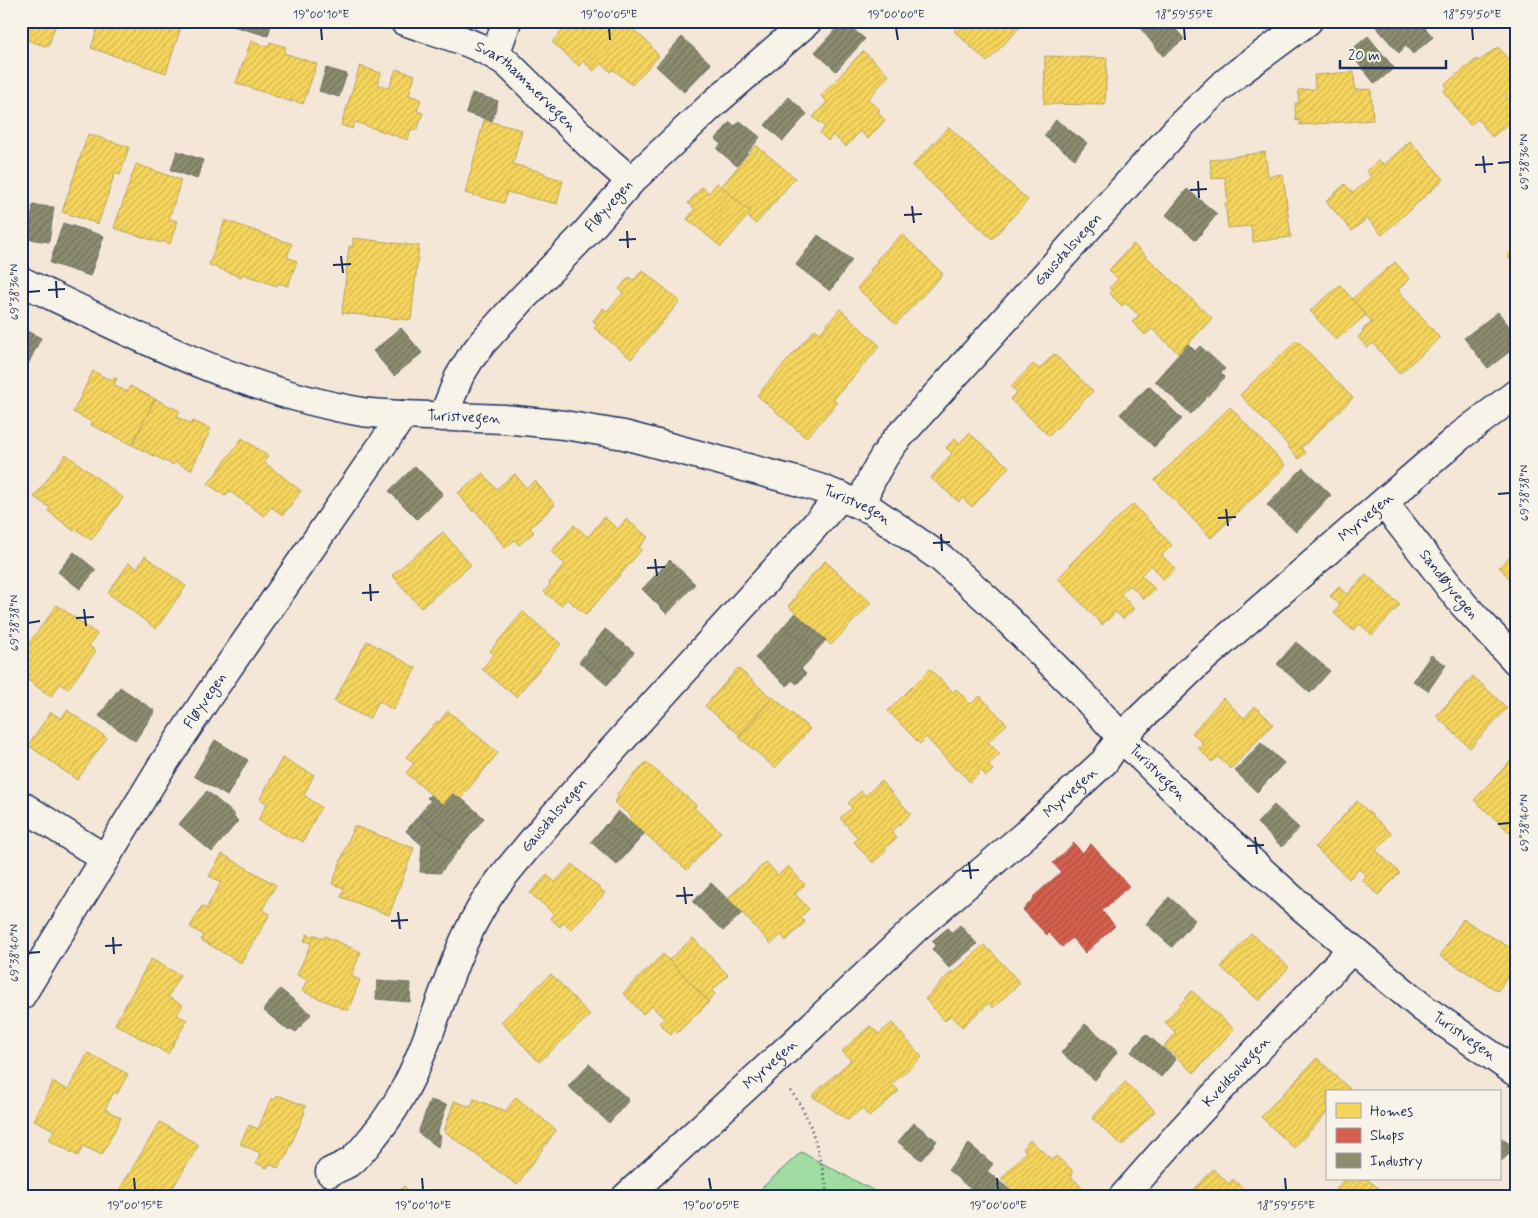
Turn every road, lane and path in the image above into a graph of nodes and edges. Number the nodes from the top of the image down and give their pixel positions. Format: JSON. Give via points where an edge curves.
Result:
{"nodes":[{"id":1,"x":404,"y":21,"type":"edge"},
{"id":2,"x":507,"y":21,"type":"edge"},
{"id":3,"x":808,"y":21,"type":"edge"},
{"id":4,"x":1308,"y":21,"type":"edge"},
{"id":5,"x":495,"y":55,"type":"junction"},
{"id":6,"x":631,"y":181,"type":"junction"},
{"id":7,"x":21,"y":280,"type":"edge"},
{"id":8,"x":1517,"y":393,"type":"edge"},
{"id":9,"x":403,"y":415,"type":"junction"},
{"id":10,"x":443,"y":417,"type":"junction"},
{"id":11,"x":851,"y":501,"type":"junction"},
{"id":12,"x":1384,"y":503,"type":"junction"},
{"id":13,"x":1517,"y":662,"type":"edge"},
{"id":14,"x":1120,"y":737,"type":"junction"},
{"id":15,"x":21,"y":805,"type":"edge"},
{"id":16,"x":104,"y":858,"type":"junction"},
{"id":17,"x":1352,"y":949,"type":"junction"},
{"id":18,"x":21,"y":996,"type":"edge"},
{"id":19,"x":766,"y":1068,"type":"junction"},
{"id":20,"x":1517,"y":1073,"type":"edge"},
{"id":21,"x":330,"y":1172,"type":"dead end"},
{"id":22,"x":626,"y":1197,"type":"edge"},
{"id":23,"x":829,"y":1197,"type":"edge"},
{"id":24,"x":1123,"y":1197,"type":"edge"}],
"edges":[{"from":1,"to":5,"type":"street","name":"Svarthammervegen","via":[[473,44]]},
{"from":2,"to":5,"type":"street"},
{"from":3,"to":6,"type":"street","name":"Fløyvegen"},
{"from":4,"to":11,"type":"street","name":"Gausdalsvegen","via":[[1232,77],[1183,123],[895,441]]},
{"from":5,"to":6,"type":"street","name":"Svarthammervegen","via":[[515,70]]},
{"from":6,"to":10,"type":"street","name":"Fløyvegen","via":[[483,342],[459,377]]},
{"from":7,"to":9,"type":"street","name":"Turistvegen","via":[[207,367],[245,381],[363,412]]},
{"from":8,"to":12,"type":"street","name":"Myrvegen","via":[[1459,437]]},
{"from":9,"to":10,"type":"street","name":"Turistvegen"},
{"from":9,"to":16,"type":"street","name":"Fløyvegen","via":[[209,696]]},
{"from":10,"to":11,"type":"street","name":"Turistvegen","via":[[504,418],[624,435],[796,481]]},
{"from":11,"to":14,"type":"street","name":"Turistvegen","via":[[924,545],[973,585],[1087,699]]},
{"from":11,"to":21,"type":"street","name":"Gausdalsvegen","via":[[755,593],[551,818],[502,877],[455,958],[424,1050],[399,1101],[357,1156]]},
{"from":12,"to":13,"type":"street","name":"Sandøyvegen","via":[[1463,604]]},
{"from":12,"to":14,"type":"street","name":"Myrvegen","via":[[1224,640]]},
{"from":14,"to":17,"type":"street","name":"Turistvegen","via":[[1188,803]]},
{"from":14,"to":19,"type":"street","name":"Myrvegen","via":[[1104,762],[918,926]]},
{"from":15,"to":16,"type":"street"},
{"from":16,"to":18,"type":"street","name":"Fløyvegen"},
{"from":17,"to":20,"type":"street","name":"Turistvegen","via":[[1423,1008]]},
{"from":17,"to":24,"type":"street","name":"Kveldsolvegen"},
{"from":19,"to":22,"type":"street","name":"Myrvegen"},
{"from":19,"to":23,"type":"path","via":[[796,1098],[809,1122]]}]}
